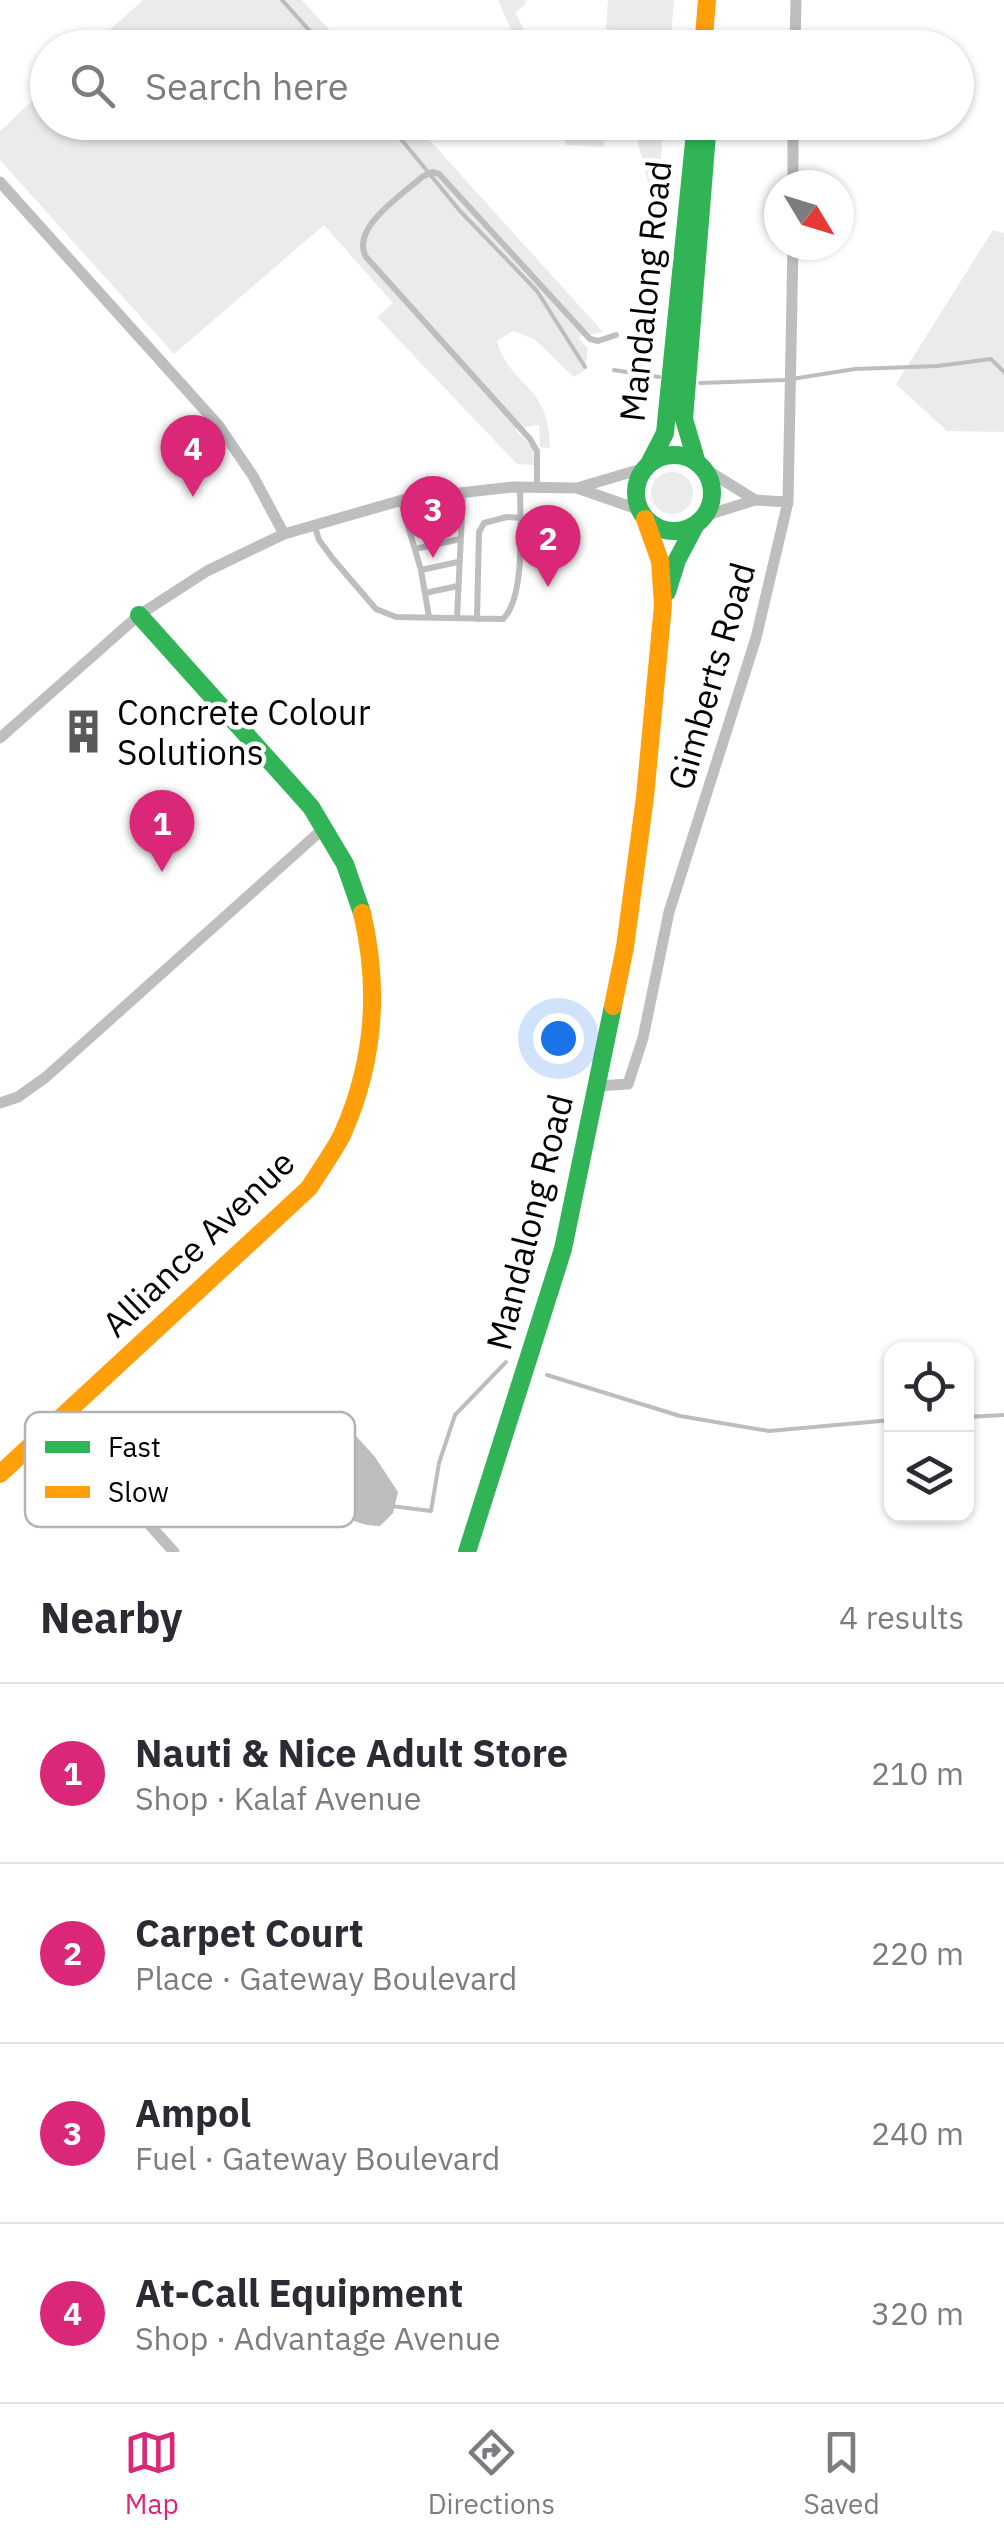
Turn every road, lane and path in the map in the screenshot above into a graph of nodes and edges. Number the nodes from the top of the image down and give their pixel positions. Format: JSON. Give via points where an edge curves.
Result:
{"nodes":[{"id":1,"x":707,"y":0,"type":"edge"},
{"id":2,"x":718,"y":0,"type":"edge"},
{"id":3,"x":796,"y":0,"type":"edge"},
{"id":4,"x":704,"y":30,"type":"edge"},
{"id":5,"x":716,"y":30,"type":"edge"},
{"id":6,"x":795,"y":30,"type":"edge"},
{"id":7,"x":694,"y":140,"type":"edge"},
{"id":8,"x":707,"y":140,"type":"edge"},
{"id":9,"x":793,"y":140,"type":"edge"},
{"id":10,"x":793,"y":170,"type":"edge"},
{"id":11,"x":0,"y":182,"type":"edge"},
{"id":12,"x":793,"y":260,"type":"edge"},
{"id":13,"x":616,"y":335,"type":"dead end"},
{"id":14,"x":699,"y":465,"type":"junction"},
{"id":15,"x":647,"y":466,"type":"junction"},
{"id":16,"x":520,"y":487,"type":"junction"},
{"id":17,"x":537,"y":487,"type":"junction"},
{"id":18,"x":577,"y":488,"type":"junction"},
{"id":19,"x":463,"y":493,"type":"junction"},
{"id":20,"x":400,"y":500,"type":"junction"},
{"id":21,"x":755,"y":500,"type":"junction"},
{"id":22,"x":788,"y":502,"type":"junction"},
{"id":23,"x":642,"y":515,"type":"junction"},
{"id":24,"x":520,"y":518,"type":"junction"},
{"id":25,"x":700,"y":520,"type":"junction"},
{"id":26,"x":314,"y":524,"type":"junction"},
{"id":27,"x":284,"y":534,"type":"junction"},
{"id":28,"x":460,"y":538,"type":"junction"},
{"id":29,"x":415,"y":549,"type":"junction"},
{"id":30,"x":458,"y":562,"type":"junction"},
{"id":31,"x":421,"y":570,"type":"junction"},
{"id":32,"x":458,"y":586,"type":"junction"},
{"id":33,"x":425,"y":592,"type":"junction"},
{"id":34,"x":663,"y":605,"type":"junction"},
{"id":35,"x":140,"y":616,"type":"junction"},
{"id":36,"x":429,"y":617,"type":"junction"},
{"id":37,"x":457,"y":618,"type":"junction"},
{"id":38,"x":477,"y":618,"type":"junction"},
{"id":39,"x":0,"y":738,"type":"edge"},
{"id":40,"x":325,"y":826,"type":"junction"},
{"id":41,"x":598,"y":1086,"type":"junction"},
{"id":42,"x":0,"y":1104,"type":"edge"},
{"id":43,"x":68,"y":1412,"type":"edge"},
{"id":44,"x":25,"y":1451,"type":"edge"},
{"id":45,"x":0,"y":1474,"type":"edge"},
{"id":46,"x":152,"y":1527,"type":"edge"},
{"id":47,"x":174,"y":1552,"type":"edge"},
{"id":48,"x":467,"y":1552,"type":"edge"}],
"edges":[{"from":1,"to":4,"type":"main road"},
{"from":2,"to":5,"type":"main road"},
{"from":3,"to":6,"type":"street"},
{"from":7,"to":15,"type":"main road","name":"Mandalong Road","via":[[665,434]]},
{"from":8,"to":14,"type":"main road","name":"Mandalong Road","via":[[684,419]]},
{"from":9,"to":10,"type":"street"},
{"from":11,"to":27,"type":"street","via":[[219,426]]},
{"from":12,"to":22,"type":"street","name":"Gimberts Road"},
{"from":13,"to":17,"type":"lane","via":[[590,339],[438,174],[422,176],[363,234],[366,257],[530,439],[537,451]]},
{"from":14,"to":15,"type":"main road","via":[[669,455]]},
{"from":14,"to":21,"type":"street"},
{"from":14,"to":25,"type":"main road","via":[[712,498]]},
{"from":15,"to":18,"type":"street"},
{"from":15,"to":23,"type":"main road","via":[[636,490]]},
{"from":16,"to":17,"type":"street"},
{"from":16,"to":19,"type":"street"},
{"from":16,"to":24,"type":"lane"},
{"from":17,"to":18,"type":"street"},
{"from":18,"to":23,"type":"street"},
{"from":19,"to":20,"type":"street"},
{"from":19,"to":28,"type":"lane"},
{"from":20,"to":26,"type":"street"},
{"from":20,"to":29,"type":"lane"},
{"from":21,"to":22,"type":"street"},
{"from":21,"to":25,"type":"street","name":"Gimberts Road"},
{"from":22,"to":41,"type":"street","name":"Gimberts Road","via":[[756,638],[669,912],[643,1038],[628,1084]]},
{"from":23,"to":25,"type":"main road","via":[[668,531]]},
{"from":23,"to":34,"type":"main road","name":"Mandalong Road","via":[[660,561]]},
{"from":24,"to":38,"type":"lane","via":[[512,610],[503,619]]},
{"from":24,"to":38,"type":"lane","via":[[484,523],[479,532]]},
{"from":25,"to":34,"type":"main road","name":"Mandalong Road","via":[[677,560]]},
{"from":26,"to":27,"type":"street"},
{"from":26,"to":36,"type":"lane","via":[[333,559],[376,608],[396,617]]},
{"from":27,"to":35,"type":"street","via":[[207,571]]},
{"from":28,"to":29,"type":"lane"},
{"from":28,"to":30,"type":"lane"},
{"from":29,"to":31,"type":"lane"},
{"from":30,"to":31,"type":"lane"},
{"from":30,"to":32,"type":"lane"},
{"from":31,"to":33,"type":"lane"},
{"from":32,"to":33,"type":"lane"},
{"from":32,"to":37,"type":"lane"},
{"from":33,"to":36,"type":"lane"},
{"from":34,"to":41,"type":"main road","name":"Mandalong Road","via":[[625,948]]},
{"from":35,"to":39,"type":"street"},
{"from":35,"to":40,"type":"main road","name":"Alliance Avenue"},
{"from":36,"to":37,"type":"lane"},
{"from":37,"to":38,"type":"lane"},
{"from":40,"to":42,"type":"street","via":[[46,1077]]},
{"from":40,"to":43,"type":"main road","name":"Alliance Avenue","via":[[360,904],[374,967],[364,1076],[341,1136],[308,1188]]},
{"from":41,"to":48,"type":"main road","name":"Mandalong Road","via":[[562,1252]]},
{"from":44,"to":45,"type":"main road","name":"Alliance Avenue"},
{"from":46,"to":47,"type":"street"}]}
